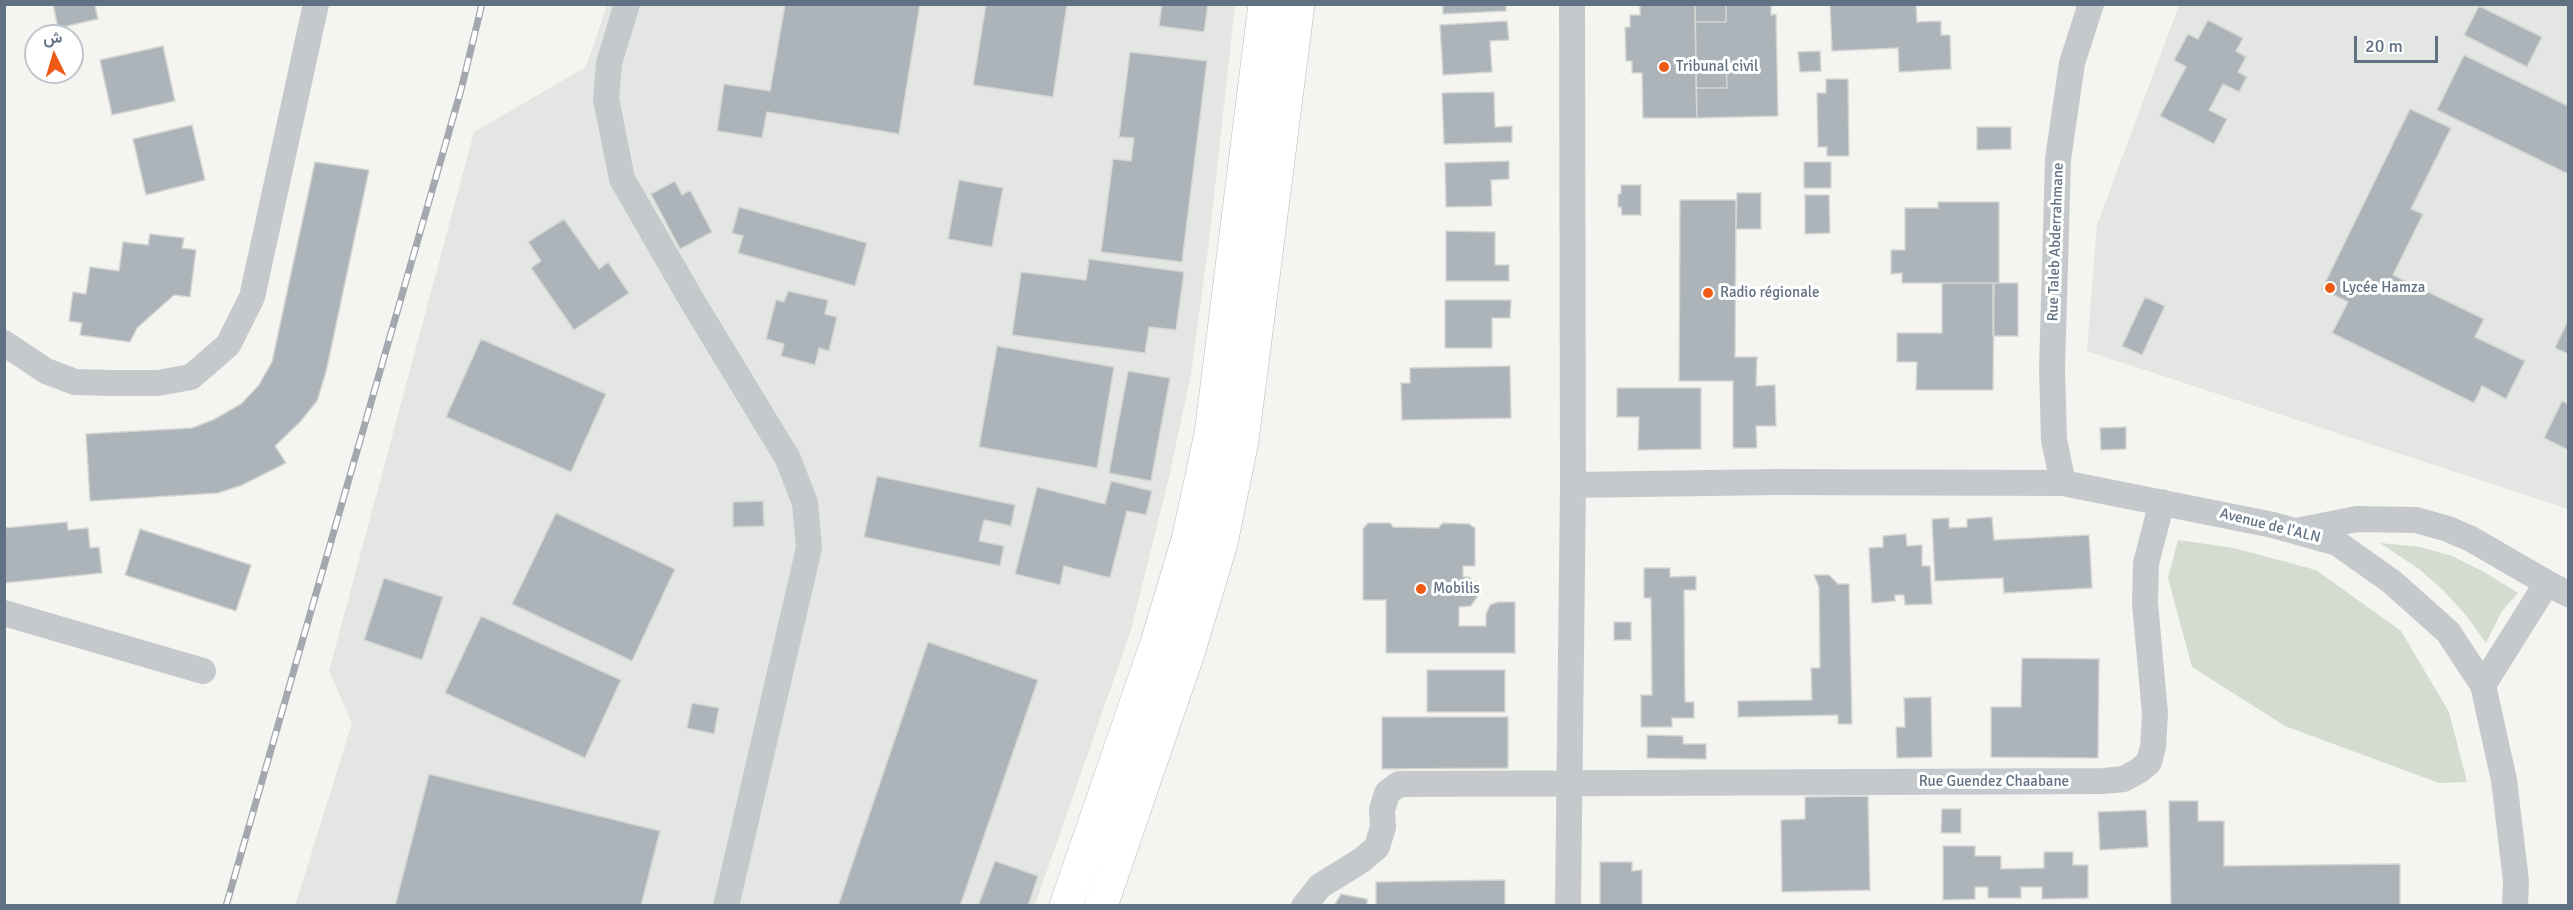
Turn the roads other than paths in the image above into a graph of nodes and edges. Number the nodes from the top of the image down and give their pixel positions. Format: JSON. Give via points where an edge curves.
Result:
{"nodes":[{"id":1,"x":316,"y":4,"type":"edge"},
{"id":2,"x":627,"y":4,"type":"edge"},
{"id":3,"x":1265,"y":4,"type":"edge"},
{"id":4,"x":1298,"y":4,"type":"edge"},
{"id":5,"x":1572,"y":4,"type":"edge"},
{"id":6,"x":2091,"y":4,"type":"edge"},
{"id":7,"x":4,"y":343,"type":"edge"},
{"id":8,"x":2063,"y":483,"type":"junction"},
{"id":9,"x":1573,"y":485,"type":"junction"},
{"id":10,"x":2162,"y":502,"type":"junction"},
{"id":11,"x":2298,"y":530,"type":"junction"},
{"id":12,"x":2558,"y":588,"type":"edge"},
{"id":13,"x":4,"y":613,"type":"edge"},
{"id":14,"x":203,"y":671,"type":"dead end"},
{"id":15,"x":2483,"y":684,"type":"junction"},
{"id":16,"x":1570,"y":783,"type":"junction"},
{"id":17,"x":726,"y":906,"type":"edge"},
{"id":18,"x":1066,"y":906,"type":"edge"},
{"id":19,"x":1101,"y":906,"type":"edge"},
{"id":20,"x":1304,"y":906,"type":"edge"},
{"id":21,"x":1568,"y":906,"type":"edge"},
{"id":22,"x":2515,"y":906,"type":"edge"}],
"edges":[{"from":1,"to":7,"type":"street","via":[[252,297],[228,345],[191,377],[158,383],[113,384],[75,382],[46,371]]},
{"from":2,"to":17,"type":"street","via":[[609,63],[606,99],[622,179],[788,459],[805,503],[809,548]]},
{"from":3,"to":18,"type":"main road","via":[[1211,434],[1191,530],[1157,643]]},
{"from":4,"to":19,"type":"main road","via":[[1242,441],[1221,543],[1188,653]]},
{"from":5,"to":9,"type":"street"},
{"from":6,"to":8,"type":"street","name":"Rue Taleb Abderrahmane","via":[[2072,63],[2058,159],[2052,370],[2054,440]]},
{"from":8,"to":9,"type":"street","name":"Avenue de l'ALN"},
{"from":8,"to":10,"type":"street","name":"Avenue de l'ALN"},
{"from":9,"to":16,"type":"street"},
{"from":10,"to":11,"type":"street","name":"Avenue de l'ALN"},
{"from":10,"to":16,"type":"street","name":"Rue Guendez Chaabane","via":[[2146,563],[2145,603],[2155,714],[2153,747],[2148,762],[2124,779]]},
{"from":11,"to":12,"type":"street","via":[[2357,519],[2415,520],[2448,528]]},
{"from":11,"to":15,"type":"street","name":"Avenue de l'ALN","via":[[2337,543],[2392,582],[2448,632]]},
{"from":12,"to":15,"type":"street"},
{"from":13,"to":14,"type":"street"},
{"from":15,"to":22,"type":"street","name":"Avenue de l'ALN","via":[[2504,780],[2516,881]]},
{"from":16,"to":20,"type":"street","name":"Rue Guendez Chaabane","via":[[1399,784],[1387,793],[1377,847],[1320,886]]},
{"from":16,"to":21,"type":"street"}]}
